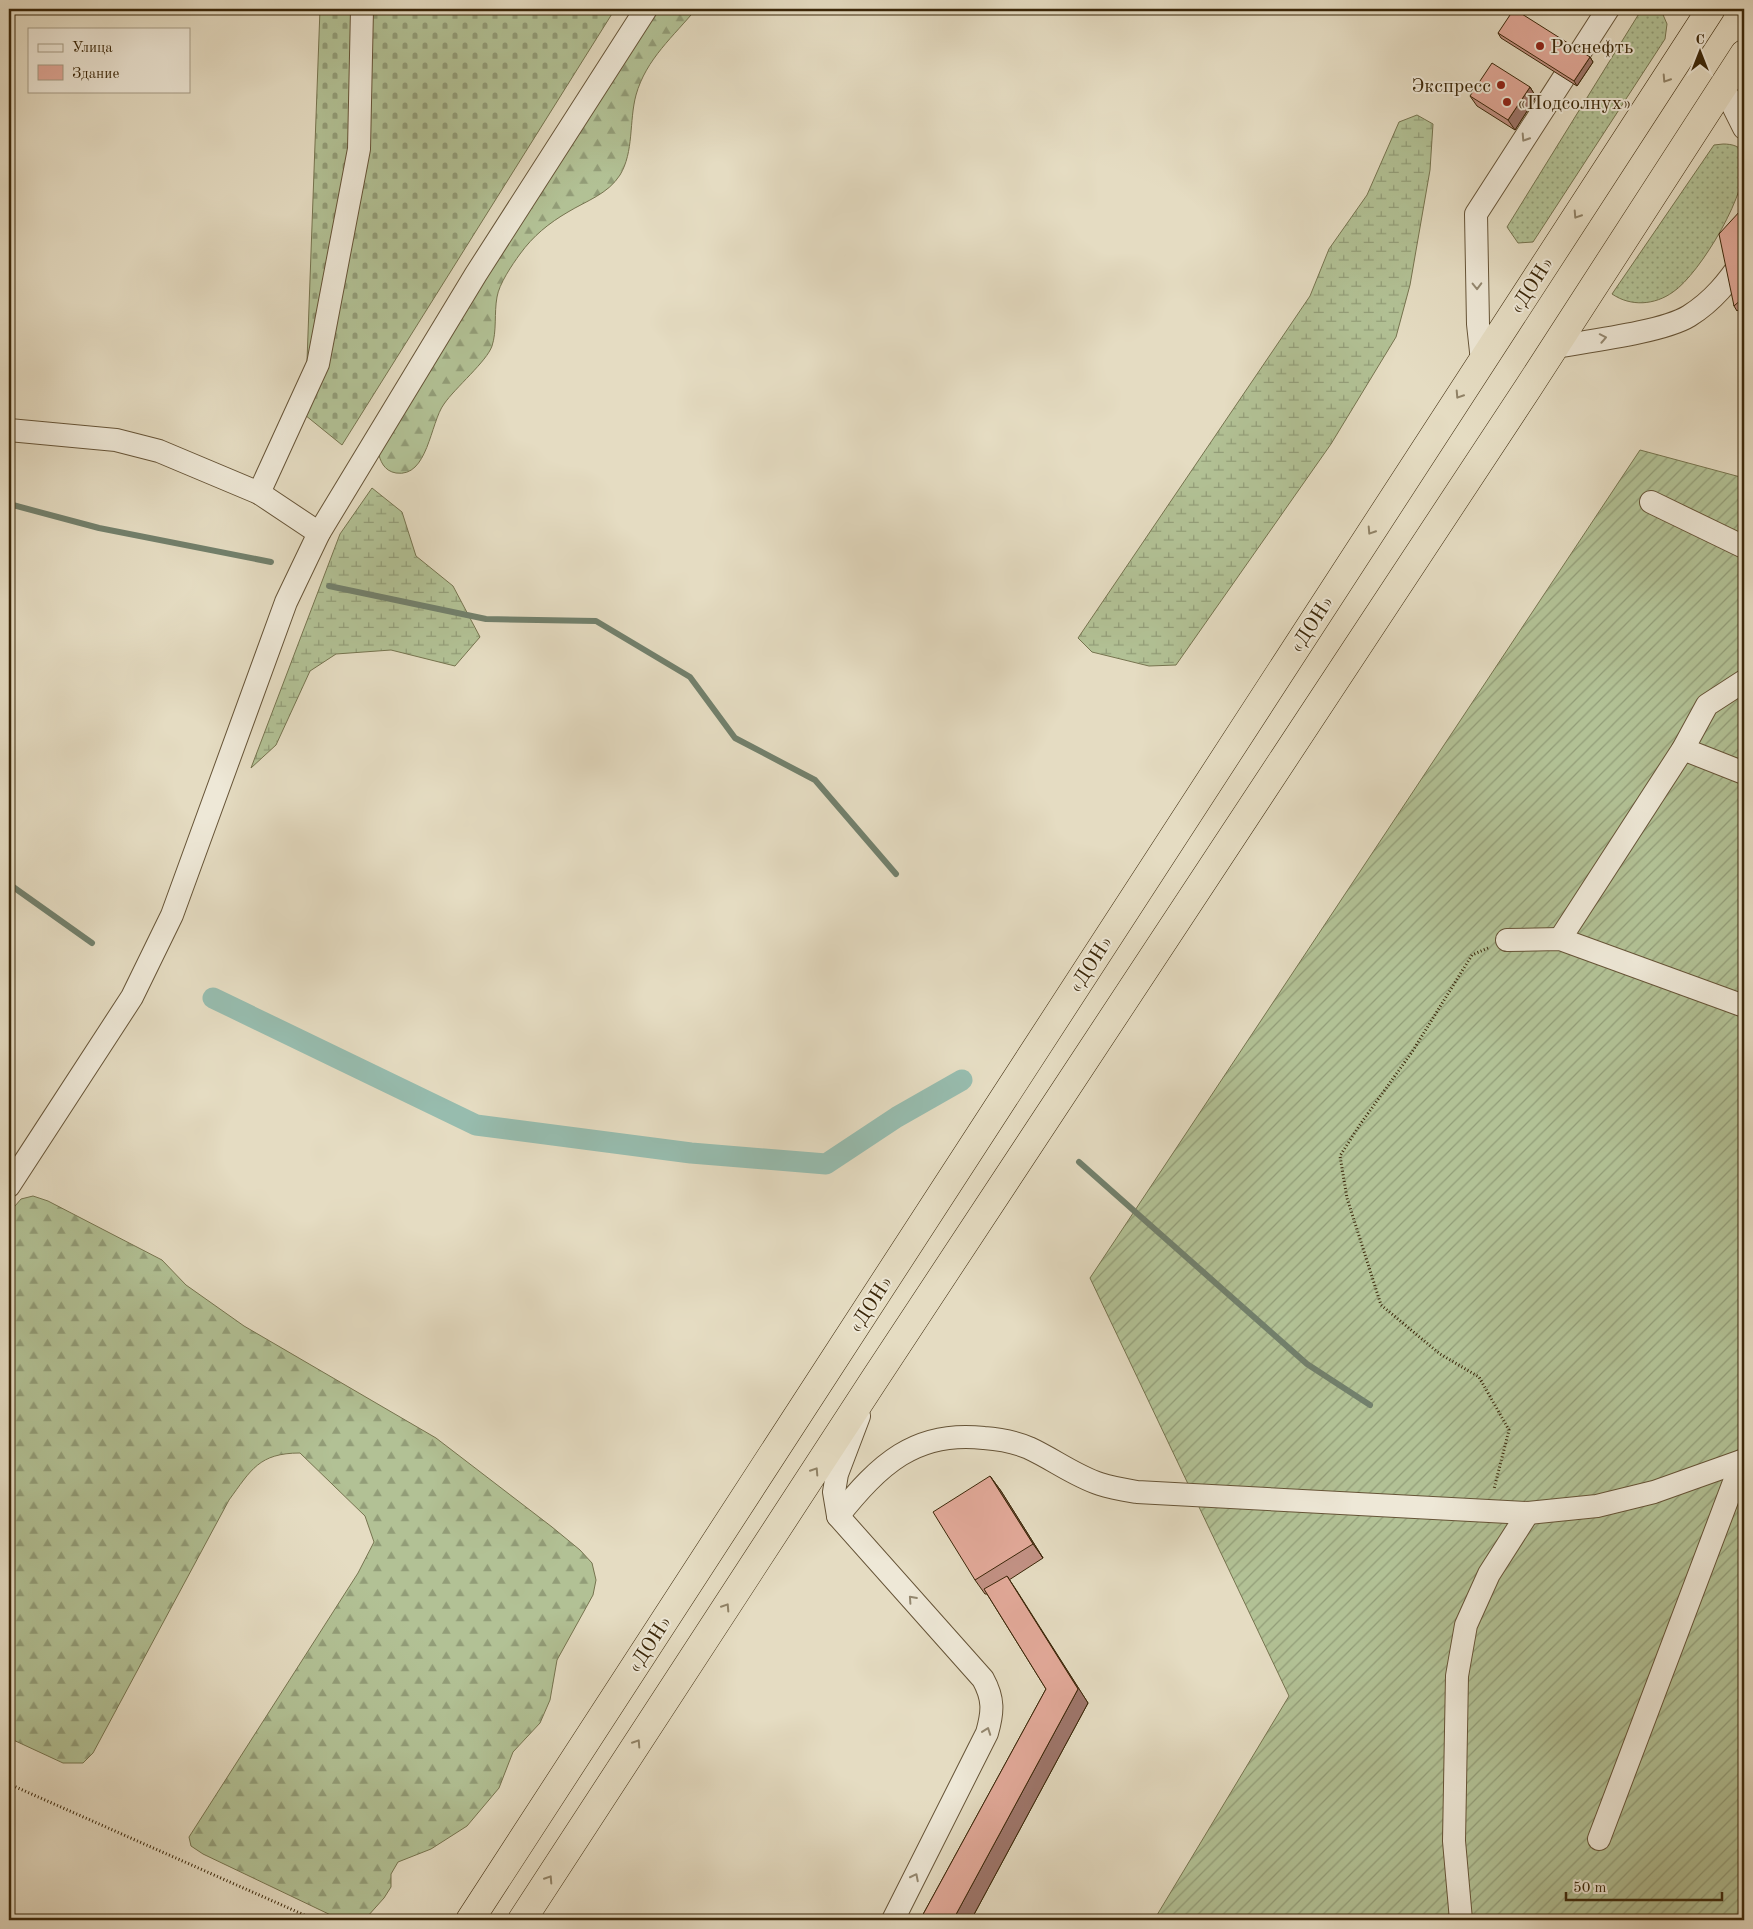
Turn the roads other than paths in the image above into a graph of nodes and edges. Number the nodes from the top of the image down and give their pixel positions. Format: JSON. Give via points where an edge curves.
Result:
{"nodes":[{"id":1,"x":362,"y":9,"type":"edge"},
{"id":2,"x":646,"y":9,"type":"edge"},
{"id":3,"x":1608,"y":9,"type":"edge"},
{"id":4,"x":1711,"y":9,"type":"edge"},
{"id":5,"x":1744,"y":54,"type":"edge"},
{"id":6,"x":1723,"y":86,"type":"junction"},
{"id":7,"x":1744,"y":128,"type":"edge"},
{"id":8,"x":1744,"y":258,"type":"edge"},
{"id":9,"x":1555,"y":347,"type":"junction"},
{"id":10,"x":1482,"y":361,"type":"junction"},
{"id":11,"x":9,"y":430,"type":"edge"},
{"id":12,"x":259,"y":493,"type":"junction"},
{"id":13,"x":1651,"y":502,"type":"dead end"},
{"id":14,"x":319,"y":532,"type":"junction"},
{"id":15,"x":1744,"y":547,"type":"edge"},
{"id":16,"x":1744,"y":681,"type":"edge"},
{"id":17,"x":1683,"y":749,"type":"junction"},
{"id":18,"x":1744,"y":773,"type":"edge"},
{"id":19,"x":1560,"y":939,"type":"junction"},
{"id":20,"x":1507,"y":940,"type":"road end"},
{"id":21,"x":1744,"y":1006,"type":"edge"},
{"id":22,"x":9,"y":1186,"type":"edge"},
{"id":23,"x":874,"y":1380,"type":"junction"},
{"id":24,"x":1743,"y":1461,"type":"edge"},
{"id":25,"x":1528,"y":1513,"type":"junction"},
{"id":26,"x":838,"y":1516,"type":"junction"},
{"id":27,"x":1599,"y":1839,"type":"dead end"},
{"id":28,"x":470,"y":1920,"type":"edge"},
{"id":29,"x":522,"y":1920,"type":"edge"},
{"id":30,"x":893,"y":1920,"type":"edge"},
{"id":31,"x":1461,"y":1920,"type":"edge"}],
"edges":[{"from":1,"to":12,"type":"street","via":[[359,149],[318,364]]},
{"from":2,"to":14,"type":"street","via":[[466,291]]},
{"from":3,"to":10,"type":"street","one_way":true,"via":[[1476,214]]},
{"from":4,"to":10,"type":"highway","name":"«ДОН»","one_way":true},
{"from":5,"to":6,"type":"highway"},
{"from":6,"to":7,"type":"street"},
{"from":6,"to":9,"type":"highway"},
{"from":9,"to":8,"type":"street","one_way":true,"via":[[1653,328],[1688,317],[1726,286]]},
{"from":9,"to":23,"type":"highway"},
{"from":10,"to":28,"type":"highway","name":"«ДОН»","one_way":true},
{"from":11,"to":12,"type":"street","via":[[116,440],[159,451]]},
{"from":12,"to":14,"type":"street"},
{"from":13,"to":15,"type":"street"},
{"from":14,"to":22,"type":"street","via":[[286,602],[172,915],[132,997]]},
{"from":16,"to":17,"type":"street","via":[[1707,705]]},
{"from":17,"to":18,"type":"street"},
{"from":17,"to":19,"type":"street"},
{"from":19,"to":20,"type":"street"},
{"from":19,"to":21,"type":"street"},
{"from":23,"to":26,"type":"street","via":[[837,1474],[834,1492]]},
{"from":29,"to":23,"type":"highway","one_way":true},
{"from":24,"to":25,"type":"street","via":[[1654,1492],[1597,1506]]},
{"from":24,"to":27,"type":"street"},
{"from":25,"to":26,"type":"street","via":[[1138,1492],[1100,1484],[1027,1448],[1001,1440],[965,1436],[930,1440],[895,1457],[865,1483]]},
{"from":25,"to":31,"type":"street","via":[[1489,1574],[1466,1625],[1457,1676],[1454,1841]]},
{"from":30,"to":26,"type":"street","one_way":true,"via":[[987,1733],[993,1712],[991,1693],[983,1679]]}]}
